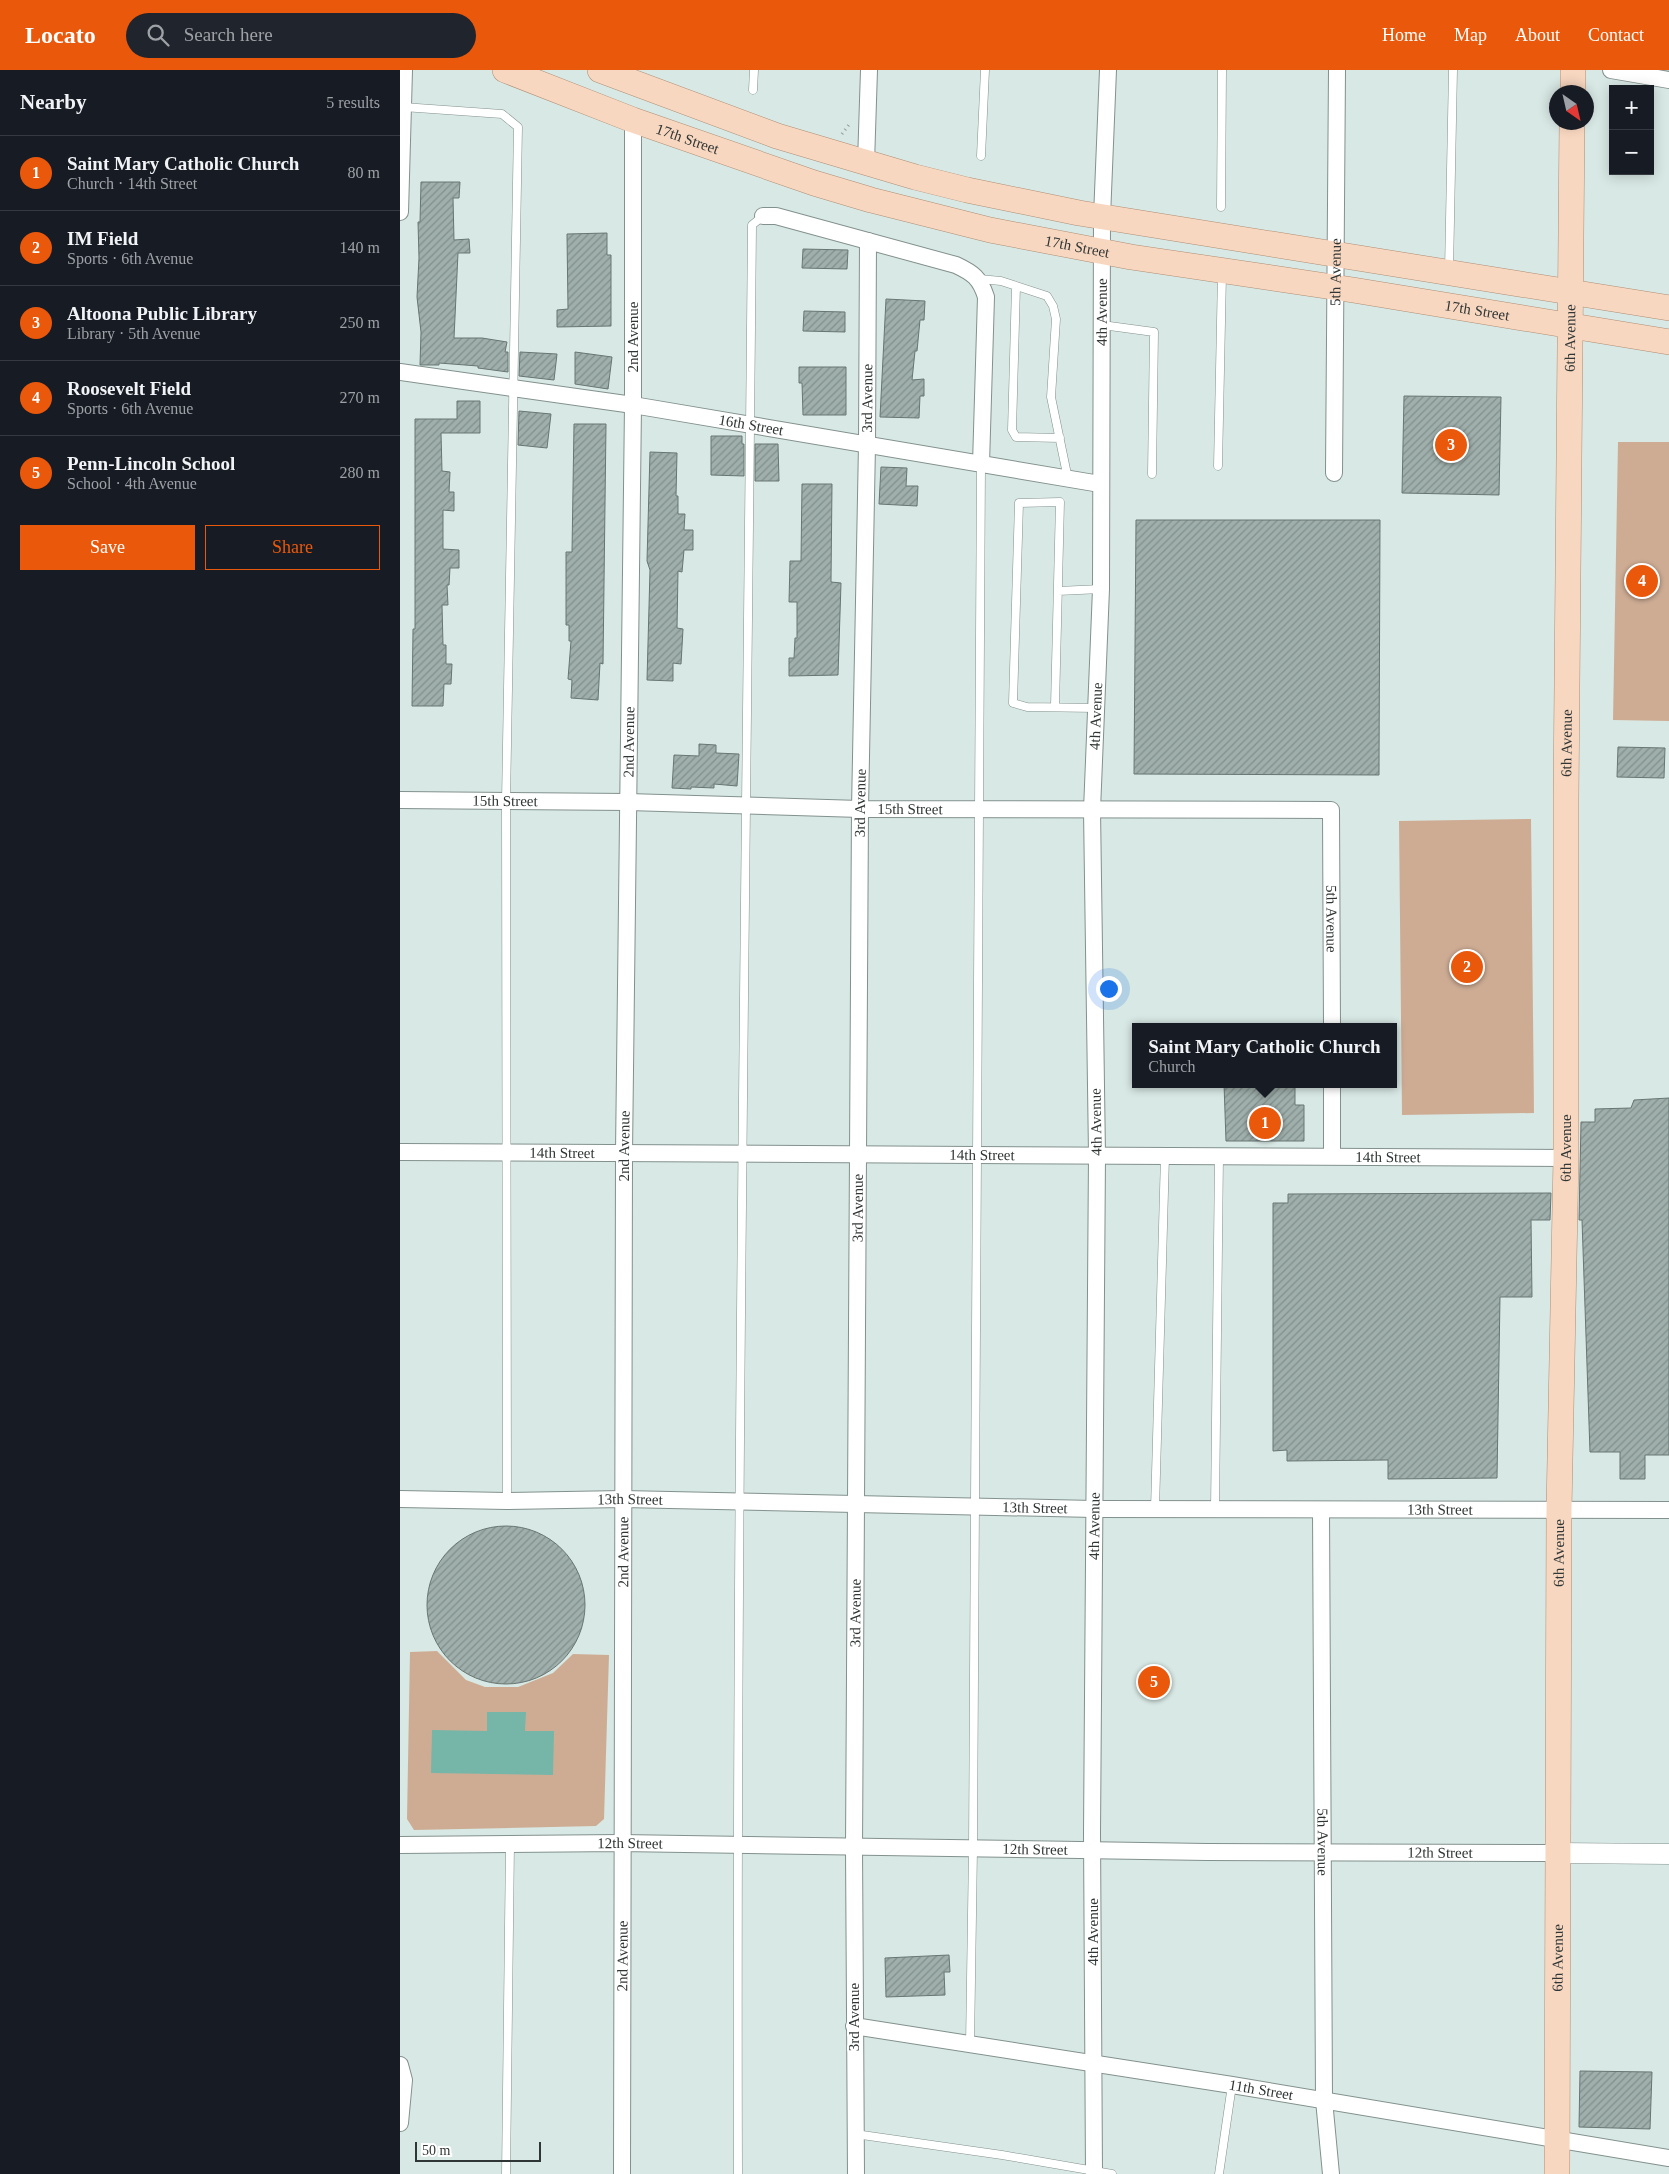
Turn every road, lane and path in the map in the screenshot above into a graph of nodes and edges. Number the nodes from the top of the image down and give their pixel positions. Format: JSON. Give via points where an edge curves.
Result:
{"nodes":[{"id":1,"x":404,"y":70,"type":"edge"},
{"id":2,"x":505,"y":70,"type":"edge"},
{"id":3,"x":600,"y":70,"type":"edge"},
{"id":4,"x":754,"y":70,"type":"edge"},
{"id":5,"x":869,"y":70,"type":"edge"},
{"id":6,"x":985,"y":70,"type":"edge"},
{"id":7,"x":1108,"y":70,"type":"edge"},
{"id":8,"x":1222,"y":70,"type":"edge"},
{"id":9,"x":1337,"y":70,"type":"edge"},
{"id":10,"x":1453,"y":70,"type":"edge"},
{"id":11,"x":1573,"y":70,"type":"edge"},
{"id":12,"x":1612,"y":70,"type":"edge"},
{"id":13,"x":634,"y":77,"type":"edge"},
{"id":14,"x":1669,"y":80,"type":"edge"},
{"id":15,"x":1573,"y":85,"type":"edge"},
{"id":16,"x":753,"y":90,"type":"dead end"},
{"id":17,"x":403,"y":107,"type":"junction"},
{"id":18,"x":853,"y":117,"type":"dead end"},
{"id":19,"x":633,"y":120,"type":"junction"},
{"id":20,"x":1572,"y":130,"type":"edge"},
{"id":21,"x":839,"y":136,"type":"dead end"},
{"id":22,"x":981,"y":156,"type":"dead end"},
{"id":23,"x":866,"y":163,"type":"junction"},
{"id":24,"x":1221,"y":207,"type":"dead end"},
{"id":25,"x":400,"y":212,"type":"edge"},
{"id":26,"x":764,"y":216,"type":"joint"},
{"id":27,"x":1102,"y":217,"type":"junction"},
{"id":28,"x":868,"y":241,"type":"junction"},
{"id":29,"x":1102,"y":251,"type":"junction"},
{"id":30,"x":1336,"y":254,"type":"junction"},
{"id":31,"x":1222,"y":270,"type":"junction"},
{"id":32,"x":1449,"y":272,"type":"junction"},
{"id":33,"x":979,"y":278,"type":"junction"},
{"id":34,"x":1016,"y":286,"type":"junction"},
{"id":35,"x":1336,"y":288,"type":"junction"},
{"id":36,"x":1570,"y":293,"type":"junction"},
{"id":37,"x":1669,"y":308,"type":"edge"},
{"id":38,"x":1102,"y":325,"type":"junction"},
{"id":39,"x":1572,"y":326,"type":"junction"},
{"id":40,"x":1669,"y":342,"type":"edge"},
{"id":41,"x":400,"y":372,"type":"edge"},
{"id":42,"x":513,"y":388,"type":"junction"},
{"id":43,"x":633,"y":405,"type":"junction"},
{"id":44,"x":750,"y":426,"type":"junction"},
{"id":45,"x":1060,"y":438,"type":"junction"},
{"id":46,"x":867,"y":445,"type":"junction"},
{"id":47,"x":982,"y":464,"type":"junction"},
{"id":48,"x":1218,"y":466,"type":"dead end"},
{"id":49,"x":1334,"y":473,"type":"dead end"},
{"id":50,"x":1152,"y":474,"type":"dead end"},
{"id":51,"x":1068,"y":479,"type":"junction"},
{"id":52,"x":1100,"y":484,"type":"junction"},
{"id":53,"x":1101,"y":589,"type":"junction"},
{"id":54,"x":1058,"y":591,"type":"junction"},
{"id":55,"x":1055,"y":706,"type":"junction"},
{"id":56,"x":1096,"y":708,"type":"junction"},
{"id":57,"x":400,"y":800,"type":"edge"},
{"id":58,"x":506,"y":801,"type":"junction"},
{"id":59,"x":628,"y":802,"type":"junction"},
{"id":60,"x":746,"y":806,"type":"junction"},
{"id":61,"x":860,"y":809,"type":"junction"},
{"id":62,"x":981,"y":809,"type":"junction"},
{"id":63,"x":1092,"y":810,"type":"junction"},
{"id":64,"x":1330,"y":810,"type":"joint"},
{"id":65,"x":1332,"y":1023,"type":"edge"},
{"id":66,"x":1332,"y":1088,"type":"edge"},
{"id":67,"x":400,"y":1152,"type":"edge"},
{"id":68,"x":507,"y":1152,"type":"junction"},
{"id":69,"x":624,"y":1153,"type":"junction"},
{"id":70,"x":741,"y":1153,"type":"junction"},
{"id":71,"x":859,"y":1154,"type":"junction"},
{"id":72,"x":977,"y":1154,"type":"junction"},
{"id":73,"x":1097,"y":1155,"type":"junction"},
{"id":74,"x":1165,"y":1156,"type":"junction"},
{"id":75,"x":1220,"y":1156,"type":"junction"},
{"id":76,"x":1332,"y":1156,"type":"junction"},
{"id":77,"x":1566,"y":1158,"type":"junction"},
{"id":78,"x":400,"y":1499,"type":"edge"},
{"id":79,"x":623,"y":1499,"type":"junction"},
{"id":80,"x":507,"y":1501,"type":"junction"},
{"id":81,"x":740,"y":1501,"type":"junction"},
{"id":82,"x":857,"y":1504,"type":"junction"},
{"id":83,"x":975,"y":1506,"type":"junction"},
{"id":84,"x":1094,"y":1509,"type":"junction"},
{"id":85,"x":1155,"y":1510,"type":"junction"},
{"id":86,"x":1215,"y":1510,"type":"junction"},
{"id":87,"x":1321,"y":1510,"type":"junction"},
{"id":88,"x":1559,"y":1510,"type":"junction"},
{"id":89,"x":1669,"y":1510,"type":"edge"},
{"id":90,"x":510,"y":1844,"type":"junction"},
{"id":91,"x":622,"y":1844,"type":"junction"},
{"id":92,"x":400,"y":1845,"type":"edge"},
{"id":93,"x":737,"y":1845,"type":"junction"},
{"id":94,"x":854,"y":1848,"type":"junction"},
{"id":95,"x":973,"y":1849,"type":"junction"},
{"id":96,"x":1092,"y":1850,"type":"junction"},
{"id":97,"x":1323,"y":1853,"type":"junction"},
{"id":98,"x":1557,"y":1853,"type":"junction"},
{"id":99,"x":1669,"y":1854,"type":"edge"},
{"id":100,"x":854,"y":2026,"type":"junction"},
{"id":101,"x":970,"y":2045,"type":"junction"},
{"id":102,"x":1094,"y":2064,"type":"junction"},
{"id":103,"x":400,"y":2065,"type":"edge"},
{"id":104,"x":1232,"y":2085,"type":"junction"},
{"id":105,"x":1324,"y":2100,"type":"junction"},
{"id":106,"x":400,"y":2123,"type":"edge"},
{"id":107,"x":855,"y":2134,"type":"junction"},
{"id":108,"x":1556,"y":2140,"type":"junction"},
{"id":109,"x":1669,"y":2158,"type":"edge"},
{"id":110,"x":1094,"y":2172,"type":"edge"},
{"id":111,"x":506,"y":2174,"type":"edge"},
{"id":112,"x":622,"y":2174,"type":"edge"},
{"id":113,"x":738,"y":2174,"type":"edge"},
{"id":114,"x":856,"y":2174,"type":"edge"},
{"id":115,"x":1112,"y":2174,"type":"edge"},
{"id":116,"x":1219,"y":2174,"type":"edge"},
{"id":117,"x":1331,"y":2174,"type":"edge"},
{"id":118,"x":1556,"y":2174,"type":"edge"}],
"edges":[{"from":1,"to":17,"type":"street"},
{"from":2,"to":19,"type":"main road","name":"17th Street"},
{"from":3,"to":13,"type":"main road"},
{"from":4,"to":16,"type":"lane"},
{"from":5,"to":23,"type":"street"},
{"from":6,"to":22,"type":"lane"},
{"from":7,"to":27,"type":"street","name":"4th Avenue"},
{"from":8,"to":24,"type":"lane"},
{"from":9,"to":30,"type":"street","name":"5th Avenue"},
{"from":10,"to":32,"type":"lane"},
{"from":11,"to":15,"type":"main road"},
{"from":12,"to":14,"type":"street"},
{"from":13,"to":23,"type":"main road","via":[[768,133]]},
{"from":17,"to":25,"type":"street"},
{"from":17,"to":42,"type":"lane","via":[[502,114],[518,127]]},
{"from":18,"to":21,"type":"path"},
{"from":19,"to":29,"type":"main road","name":"17th Street","via":[[871,200],[990,230]]},
{"from":19,"to":43,"type":"street","name":"2nd Avenue"},
{"from":20,"to":36,"type":"main road","name":"6th Avenue"},
{"from":23,"to":27,"type":"main road","via":[[967,190]]},
{"from":26,"to":28,"type":"street","via":[[776,216]]},
{"from":26,"to":44,"type":"lane","via":[[752,225]]},
{"from":27,"to":29,"type":"street","name":"4th Avenue"},
{"from":27,"to":30,"type":"main road"},
{"from":28,"to":33,"type":"street","via":[[956,265]]},
{"from":28,"to":46,"type":"street","name":"3rd Avenue"},
{"from":29,"to":31,"type":"main road","name":"17th Street"},
{"from":29,"to":38,"type":"street","name":"4th Avenue"},
{"from":30,"to":32,"type":"main road"},
{"from":30,"to":35,"type":"street","name":"5th Avenue"},
{"from":31,"to":35,"type":"main road","name":"17th Street"},
{"from":31,"to":48,"type":"lane"},
{"from":32,"to":36,"type":"main road"},
{"from":33,"to":34,"type":"lane"},
{"from":33,"to":47,"type":"street","via":[[986,297]]},
{"from":34,"to":45,"type":"lane","via":[[1047,296],[1053,306],[1056,319],[1051,397]]},
{"from":34,"to":45,"type":"lane","via":[[1012,430],[1016,437]]},
{"from":35,"to":39,"type":"main road","name":"17th Street"},
{"from":35,"to":49,"type":"street","name":"5th Avenue"},
{"from":36,"to":37,"type":"main road"},
{"from":36,"to":39,"type":"main road","name":"6th Avenue"},
{"from":38,"to":50,"type":"lane","via":[[1154,332]]},
{"from":38,"to":52,"type":"street","name":"4th Avenue"},
{"from":39,"to":40,"type":"main road","name":"17th Street"},
{"from":39,"to":77,"type":"main road","name":"6th Avenue","via":[[1566,799]]},
{"from":41,"to":42,"type":"street","name":"16th Street"},
{"from":42,"to":43,"type":"street","name":"16th Street"},
{"from":42,"to":58,"type":"lane"},
{"from":43,"to":44,"type":"street","name":"16th Street"},
{"from":43,"to":59,"type":"street","name":"2nd Avenue"},
{"from":44,"to":46,"type":"street","name":"16th Street"},
{"from":44,"to":60,"type":"lane"},
{"from":45,"to":51,"type":"lane"},
{"from":46,"to":47,"type":"street","name":"16th Street"},
{"from":46,"to":61,"type":"street","name":"3rd Avenue"},
{"from":47,"to":51,"type":"street","name":"16th Street"},
{"from":47,"to":62,"type":"lane"},
{"from":51,"to":52,"type":"street","name":"16th Street"},
{"from":52,"to":53,"type":"street","name":"4th Avenue"},
{"from":53,"to":54,"type":"lane"},
{"from":53,"to":56,"type":"street","name":"4th Avenue"},
{"from":54,"to":55,"type":"lane"},
{"from":54,"to":55,"type":"lane","via":[[1060,502],[1019,503],[1013,703],[1027,707]]},
{"from":55,"to":56,"type":"lane"},
{"from":56,"to":63,"type":"street","name":"4th Avenue"},
{"from":57,"to":58,"type":"street","name":"15th Street"},
{"from":58,"to":59,"type":"street","name":"15th Street"},
{"from":58,"to":68,"type":"lane"},
{"from":59,"to":60,"type":"street","name":"15th Street"},
{"from":59,"to":69,"type":"street","name":"2nd Avenue"},
{"from":60,"to":61,"type":"street","name":"15th Street"},
{"from":60,"to":70,"type":"lane"},
{"from":61,"to":62,"type":"street","name":"15th Street"},
{"from":61,"to":71,"type":"street","name":"3rd Avenue"},
{"from":62,"to":63,"type":"street","name":"15th Street"},
{"from":62,"to":72,"type":"lane"},
{"from":63,"to":64,"type":"street","name":"15th Street"},
{"from":63,"to":73,"type":"street","name":"4th Avenue"},
{"from":64,"to":65,"type":"street","name":"5th Avenue"},
{"from":66,"to":76,"type":"street"},
{"from":67,"to":68,"type":"street","name":"14th Street"},
{"from":68,"to":69,"type":"street","name":"14th Street"},
{"from":68,"to":80,"type":"lane"},
{"from":69,"to":70,"type":"street","name":"14th Street"},
{"from":69,"to":79,"type":"street","name":"2nd Avenue"},
{"from":70,"to":71,"type":"street","name":"14th Street"},
{"from":70,"to":81,"type":"lane"},
{"from":71,"to":72,"type":"street","name":"14th Street"},
{"from":71,"to":82,"type":"street","name":"3rd Avenue"},
{"from":72,"to":73,"type":"street","name":"14th Street"},
{"from":72,"to":83,"type":"lane"},
{"from":73,"to":74,"type":"street","name":"14th Street"},
{"from":73,"to":84,"type":"street","name":"4th Avenue"},
{"from":74,"to":75,"type":"street","name":"14th Street"},
{"from":74,"to":85,"type":"lane"},
{"from":75,"to":76,"type":"street","name":"14th Street"},
{"from":75,"to":86,"type":"lane"},
{"from":76,"to":77,"type":"street","name":"14th Street"},
{"from":77,"to":88,"type":"main road","name":"6th Avenue"},
{"from":78,"to":80,"type":"street","name":"13th Street"},
{"from":79,"to":80,"type":"street","name":"13th Street"},
{"from":79,"to":81,"type":"street","name":"13th Street"},
{"from":79,"to":91,"type":"street","name":"2nd Avenue"},
{"from":81,"to":82,"type":"street","name":"13th Street"},
{"from":81,"to":93,"type":"lane"},
{"from":82,"to":83,"type":"street","name":"13th Street"},
{"from":82,"to":94,"type":"street","name":"3rd Avenue"},
{"from":83,"to":84,"type":"street","name":"13th Street"},
{"from":83,"to":95,"type":"lane"},
{"from":84,"to":85,"type":"street","name":"13th Street"},
{"from":84,"to":96,"type":"street","name":"4th Avenue"},
{"from":85,"to":86,"type":"street","name":"13th Street"},
{"from":86,"to":87,"type":"street","name":"13th Street"},
{"from":87,"to":88,"type":"street","name":"13th Street"},
{"from":87,"to":97,"type":"street","name":"5th Avenue"},
{"from":88,"to":89,"type":"street","name":"13th Street"},
{"from":88,"to":98,"type":"main road","name":"6th Avenue"},
{"from":90,"to":91,"type":"street","name":"12th Street"},
{"from":90,"to":92,"type":"street","name":"12th Street"},
{"from":90,"to":111,"type":"lane"},
{"from":91,"to":93,"type":"street","name":"12th Street"},
{"from":91,"to":112,"type":"street","name":"2nd Avenue"},
{"from":93,"to":94,"type":"street","name":"12th Street"},
{"from":93,"to":113,"type":"lane"},
{"from":94,"to":95,"type":"street","name":"12th Street"},
{"from":94,"to":100,"type":"street","name":"3rd Avenue"},
{"from":95,"to":96,"type":"street","name":"12th Street"},
{"from":95,"to":101,"type":"lane"},
{"from":96,"to":97,"type":"street","name":"12th Street"},
{"from":96,"to":102,"type":"street","name":"4th Avenue"},
{"from":97,"to":98,"type":"street","name":"12th Street"},
{"from":97,"to":105,"type":"street","name":"5th Avenue"},
{"from":98,"to":99,"type":"street","name":"12th Street"},
{"from":98,"to":108,"type":"main road","name":"6th Avenue"},
{"from":100,"to":101,"type":"street","name":"11th Street"},
{"from":100,"to":107,"type":"street","name":"3rd Avenue"},
{"from":101,"to":102,"type":"street","name":"11th Street"},
{"from":102,"to":104,"type":"street","name":"11th Street"},
{"from":102,"to":110,"type":"street","name":"4th Avenue"},
{"from":103,"to":106,"type":"street","via":[[404,2080]]},
{"from":104,"to":105,"type":"street","name":"11th Street"},
{"from":104,"to":116,"type":"lane"},
{"from":105,"to":108,"type":"street","name":"11th Street"},
{"from":105,"to":117,"type":"street","name":"5th Avenue"},
{"from":107,"to":110,"type":"lane"},
{"from":107,"to":114,"type":"street","name":"3rd Avenue"},
{"from":108,"to":109,"type":"street","name":"11th Street"},
{"from":108,"to":118,"type":"main road","name":"6th Avenue"},
{"from":110,"to":115,"type":"lane"}]}
